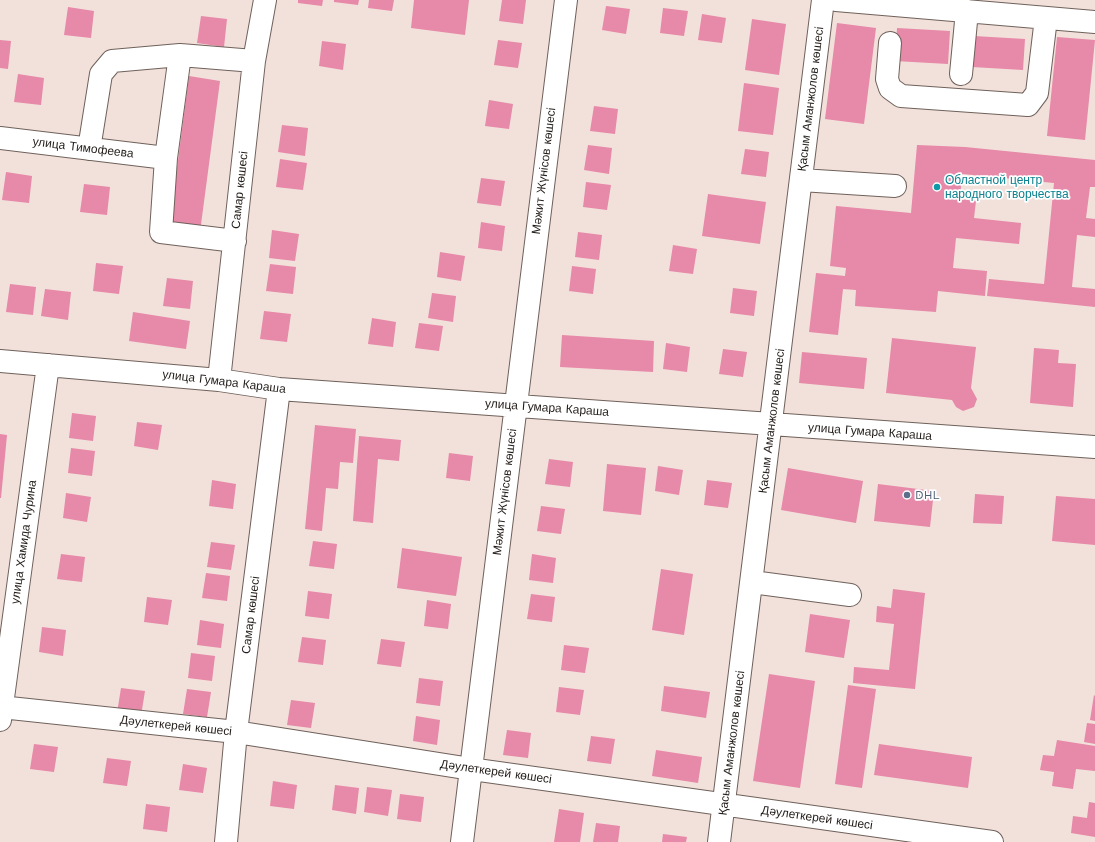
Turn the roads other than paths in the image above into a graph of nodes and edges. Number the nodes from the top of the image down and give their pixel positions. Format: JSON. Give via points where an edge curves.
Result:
{"nodes":[{"id":1,"x":265,"y":0,"type":"edge"},
{"id":2,"x":566,"y":0,"type":"edge"},
{"id":3,"x":823,"y":0,"type":"edge"},
{"id":4,"x":836,"y":0,"type":"edge"},
{"id":5,"x":967,"y":11,"type":"junction"},
{"id":6,"x":1046,"y":18,"type":"junction"},
{"id":7,"x":1095,"y":22,"type":"edge"},
{"id":8,"x":890,"y":43,"type":"dead end"},
{"id":9,"x":180,"y":56,"type":"junction"},
{"id":10,"x":254,"y":61,"type":"junction"},
{"id":11,"x":961,"y":74,"type":"dead end"},
{"id":12,"x":0,"y":138,"type":"edge"},
{"id":13,"x":89,"y":149,"type":"junction"},
{"id":14,"x":166,"y":158,"type":"junction"},
{"id":15,"x":801,"y":180,"type":"junction"},
{"id":16,"x":895,"y":186,"type":"dead end"},
{"id":17,"x":235,"y":241,"type":"junction"},
{"id":18,"x":0,"y":361,"type":"edge"},
{"id":19,"x":48,"y":365,"type":"junction"},
{"id":20,"x":219,"y":380,"type":"junction"},
{"id":21,"x":279,"y":389,"type":"junction"},
{"id":22,"x":515,"y":406,"type":"junction"},
{"id":23,"x":771,"y":425,"type":"junction"},
{"id":24,"x":1095,"y":447,"type":"edge"},
{"id":25,"x":752,"y":582,"type":"junction"},
{"id":26,"x":850,"y":595,"type":"dead end"},
{"id":27,"x":1,"y":711,"type":"edge"},
{"id":28,"x":236,"y":732,"type":"junction"},
{"id":29,"x":471,"y":769,"type":"junction"},
{"id":30,"x":724,"y":805,"type":"junction"},
{"id":31,"x":946,"y":839,"type":"edge"},
{"id":32,"x":226,"y":842,"type":"edge"},
{"id":33,"x":462,"y":842,"type":"edge"},
{"id":34,"x":720,"y":842,"type":"edge"},
{"id":35,"x":992,"y":842,"type":"edge"}],
"edges":[{"from":1,"to":10,"type":"street","name":"Самар көшесі"},
{"from":2,"to":22,"type":"street","name":"Мәжит Жүнісов көшесі"},
{"from":3,"to":15,"type":"street","name":"Қасым Аманжолов көшесі"},
{"from":4,"to":5,"type":"street"},
{"from":5,"to":6,"type":"street"},
{"from":5,"to":11,"type":"street"},
{"from":6,"to":7,"type":"street"},
{"from":6,"to":8,"type":"street","via":[[1038,93],[1028,105],[901,96],[890,88],[887,79]]},
{"from":9,"to":10,"type":"street"},
{"from":9,"to":13,"type":"street","via":[[112,61],[100,74]]},
{"from":9,"to":14,"type":"street"},
{"from":10,"to":17,"type":"street","name":"Самар көшесі"},
{"from":12,"to":13,"type":"street","name":"улица Тимофеева"},
{"from":13,"to":14,"type":"street","name":"улица Тимофеева"},
{"from":14,"to":17,"type":"street","via":[[161,232]]},
{"from":15,"to":16,"type":"street"},
{"from":15,"to":23,"type":"street","name":"Қасым Аманжолов көшесі"},
{"from":17,"to":20,"type":"street","name":"Самар көшесі"},
{"from":18,"to":19,"type":"street","name":"улица Гумара Караша"},
{"from":19,"to":20,"type":"street","name":"улица Гумара Караша"},
{"from":19,"to":27,"type":"street","name":"улица Хамида Чурина"},
{"from":20,"to":21,"type":"street","name":"улица Гумара Караша"},
{"from":21,"to":22,"type":"street","name":"улица Гумара Караша"},
{"from":21,"to":28,"type":"street","name":"Самар көшесі"},
{"from":22,"to":23,"type":"street","name":"улица Гумара Караша"},
{"from":22,"to":29,"type":"street","name":"Мәжит Жүнісов көшесі"},
{"from":23,"to":24,"type":"street","name":"улица Гумара Караша"},
{"from":23,"to":25,"type":"street","name":"Қасым Аманжолов көшесі"},
{"from":25,"to":26,"type":"street"},
{"from":25,"to":30,"type":"street","name":"Қасым Аманжолов көшесі"},
{"from":27,"to":28,"type":"street","name":"Дәулеткерей көшесі"},
{"from":28,"to":29,"type":"street","name":"Дәулеткерей көшесі"},
{"from":28,"to":32,"type":"street","name":"Самар көшесі"},
{"from":29,"to":30,"type":"street","name":"Дәулеткерей көшесі"},
{"from":29,"to":33,"type":"street","name":"Мәжит Жүнісов көшесі"},
{"from":30,"to":31,"type":"street","name":"Дәулеткерей көшесі"},
{"from":30,"to":34,"type":"street","name":"Қасым Аманжолов көшесі"},
{"from":31,"to":35,"type":"street","name":"Дәулеткерей көшесі"}]}
